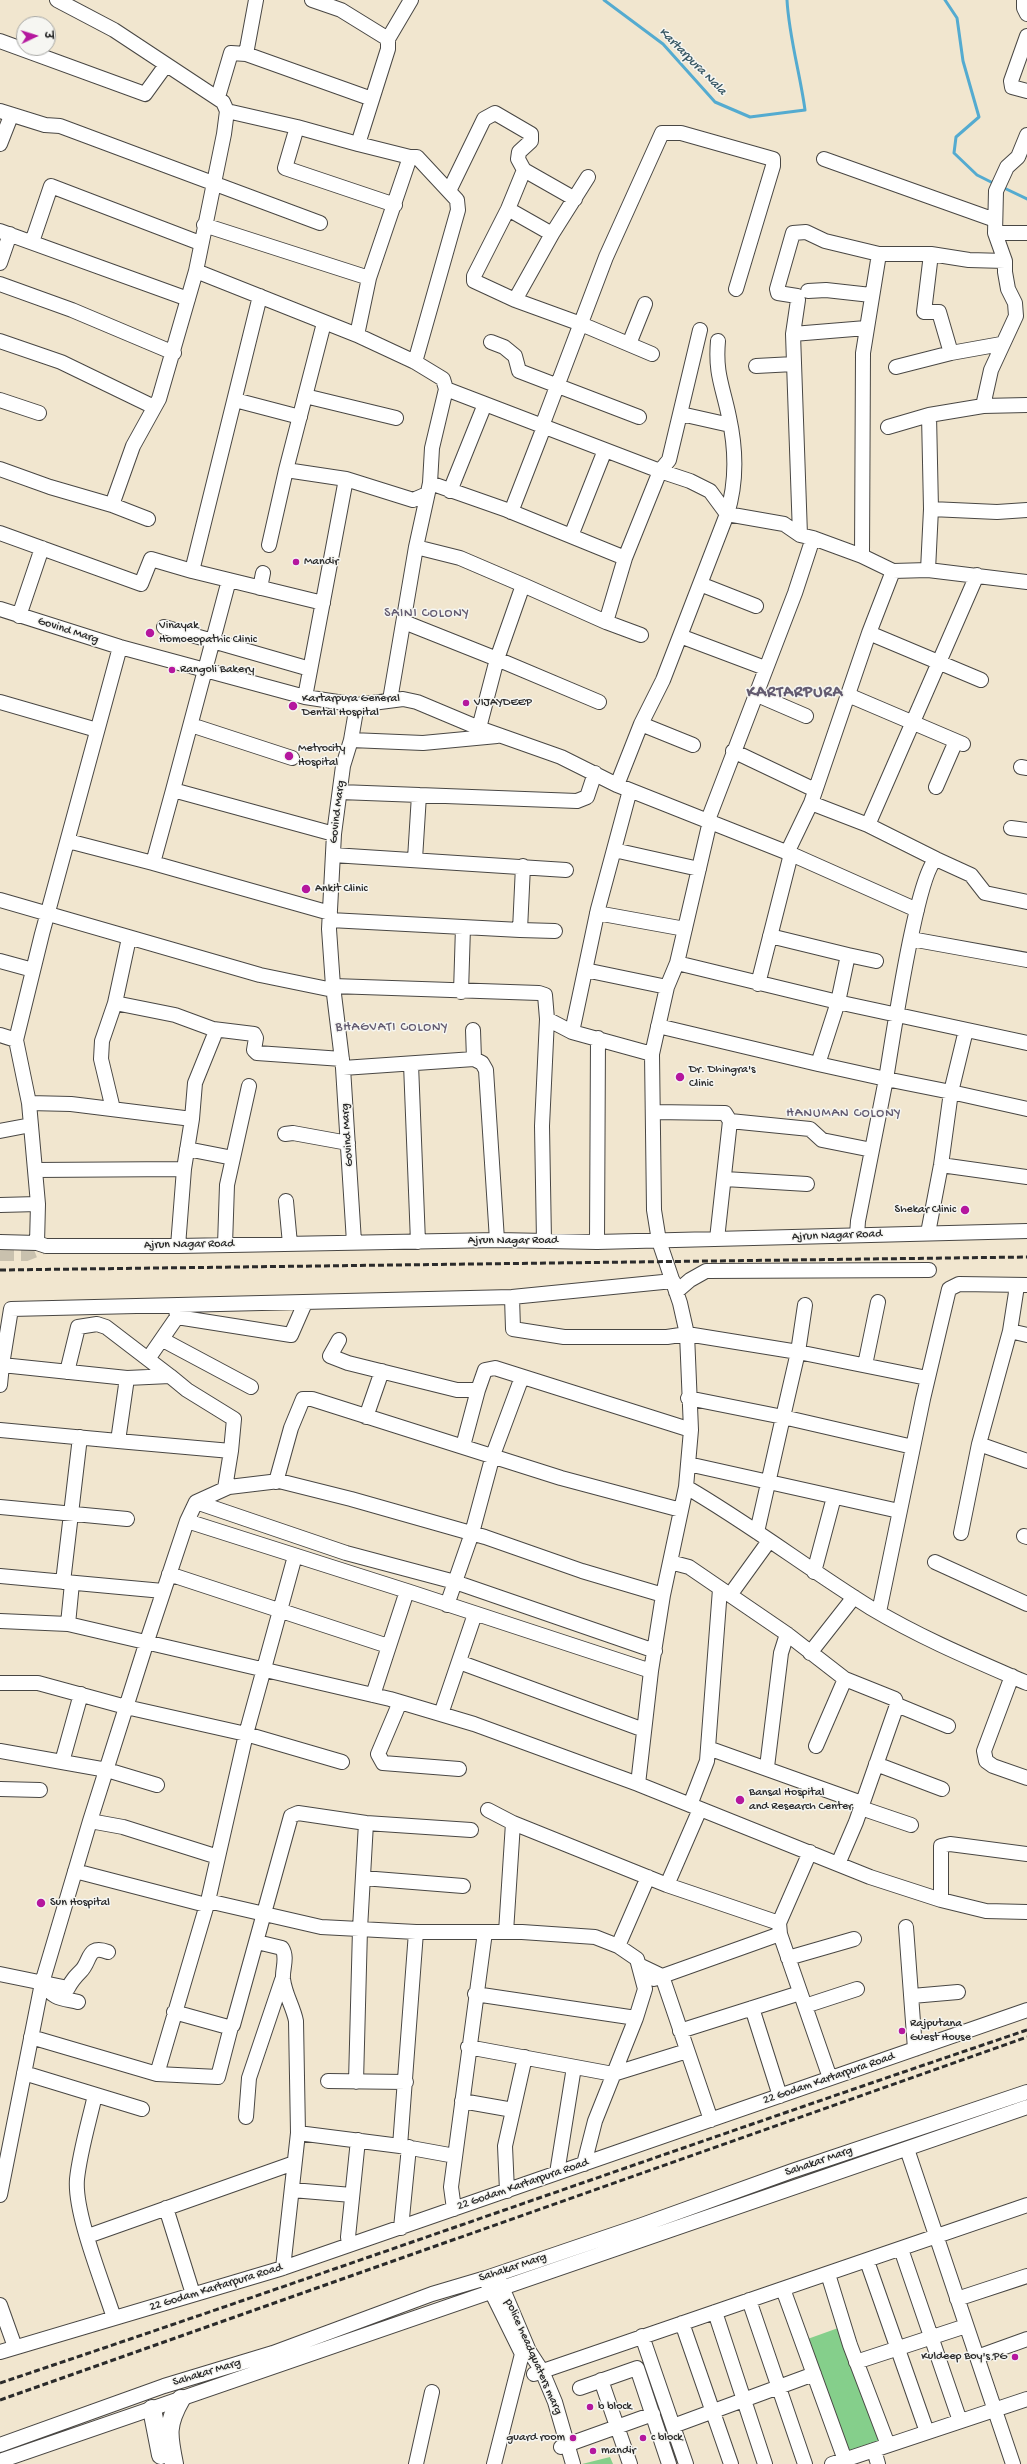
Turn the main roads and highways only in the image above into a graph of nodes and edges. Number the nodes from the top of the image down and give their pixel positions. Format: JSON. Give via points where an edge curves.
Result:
{"nodes":[{"id":1,"x":181,"y":2399,"type":"road end"},
{"id":2,"x":152,"y":2409,"type":"road end"},
{"id":3,"x":163,"y":2464,"type":"edge"},
{"id":4,"x":174,"y":2464,"type":"edge"}],
"edges":[{"from":1,"to":4,"type":"main road","via":[[171,2416],[169,2430]]},
{"from":2,"to":3,"type":"main road"}]}
